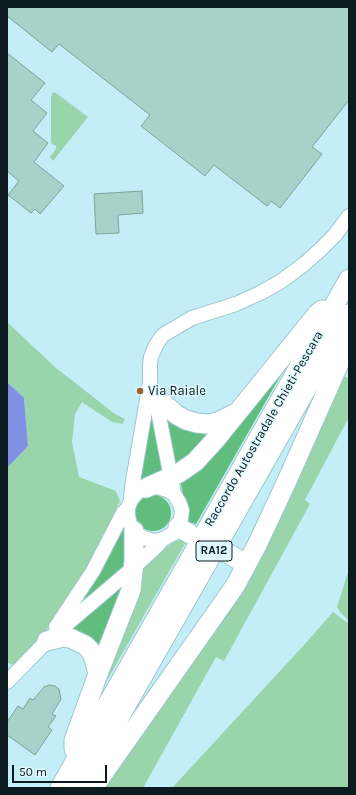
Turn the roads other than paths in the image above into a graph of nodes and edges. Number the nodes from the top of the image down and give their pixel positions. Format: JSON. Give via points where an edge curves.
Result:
{"nodes":[{"id":1,"x":349,"y":216,"type":"edge"},
{"id":2,"x":349,"y":279,"type":"edge"},
{"id":3,"x":342,"y":308,"type":"edge"},
{"id":4,"x":349,"y":341,"type":"edge"},
{"id":5,"x":153,"y":390,"type":"junction"},
{"id":6,"x":237,"y":412,"type":"junction"},
{"id":7,"x":172,"y":486,"type":"junction"},
{"id":8,"x":135,"y":498,"type":"junction"},
{"id":9,"x":134,"y":531,"type":"junction"},
{"id":10,"x":177,"y":534,"type":"junction"},
{"id":11,"x":227,"y":553,"type":"dead end"},
{"id":12,"x":246,"y":564,"type":"junction"},
{"id":13,"x":134,"y":567,"type":"junction"},
{"id":14,"x":47,"y":641,"type":"junction"},
{"id":15,"x":98,"y":674,"type":"junction"},
{"id":16,"x":7,"y":682,"type":"edge"},
{"id":17,"x":74,"y":763,"type":"junction"},
{"id":18,"x":60,"y":788,"type":"edge"},
{"id":19,"x":79,"y":788,"type":"edge"},
{"id":20,"x":93,"y":788,"type":"edge"}],
"edges":[{"from":1,"to":5,"type":"street","via":[[335,235],[304,266],[280,282],[236,304],[192,318],[163,335],[151,356]]},
{"from":2,"to":3,"type":"highway","name":"Raccordo Autostradale Chieti-Pescara","number":"RA12"},
{"from":3,"to":6,"type":"highway","via":[[318,313]]},
{"from":3,"to":17,"type":"highway","name":"Raccordo Autostradale Chieti-Pescara","number":"RA12"},
{"from":3,"to":19,"type":"highway","name":"Raccordo Autostradale Chieti-Pescara","number":"RA12"},
{"from":4,"to":12,"type":"highway","via":[[286,483]]},
{"from":5,"to":6,"type":"highway","via":[[177,415],[197,423],[218,422]]},
{"from":5,"to":7,"type":"street"},
{"from":5,"to":8,"type":"street","via":[[132,487]]},
{"from":6,"to":7,"type":"highway","via":[[195,462],[179,473]]},
{"from":7,"to":8,"type":"highway"},
{"from":7,"to":10,"type":"street","via":[[182,510]]},
{"from":8,"to":9,"type":"street","via":[[129,520]]},
{"from":8,"to":14,"type":"street","via":[[124,513],[93,571]]},
{"from":9,"to":10,"type":"street","via":[[147,540]]},
{"from":9,"to":13,"type":"highway"},
{"from":10,"to":13,"type":"street"},
{"from":11,"to":12,"type":"highway"},
{"from":12,"to":20,"type":"highway","via":[[235,586]]},
{"from":13,"to":14,"type":"street"},
{"from":13,"to":15,"type":"highway","via":[[131,590]]},
{"from":14,"to":15,"type":"highway","via":[[63,638],[78,640],[90,650]]},
{"from":14,"to":16,"type":"street"},
{"from":15,"to":17,"type":"highway","via":[[74,740]]},
{"from":17,"to":18,"type":"highway","name":"Raccordo Autostradale Chieti-Pescara","number":"RA12"}]}
